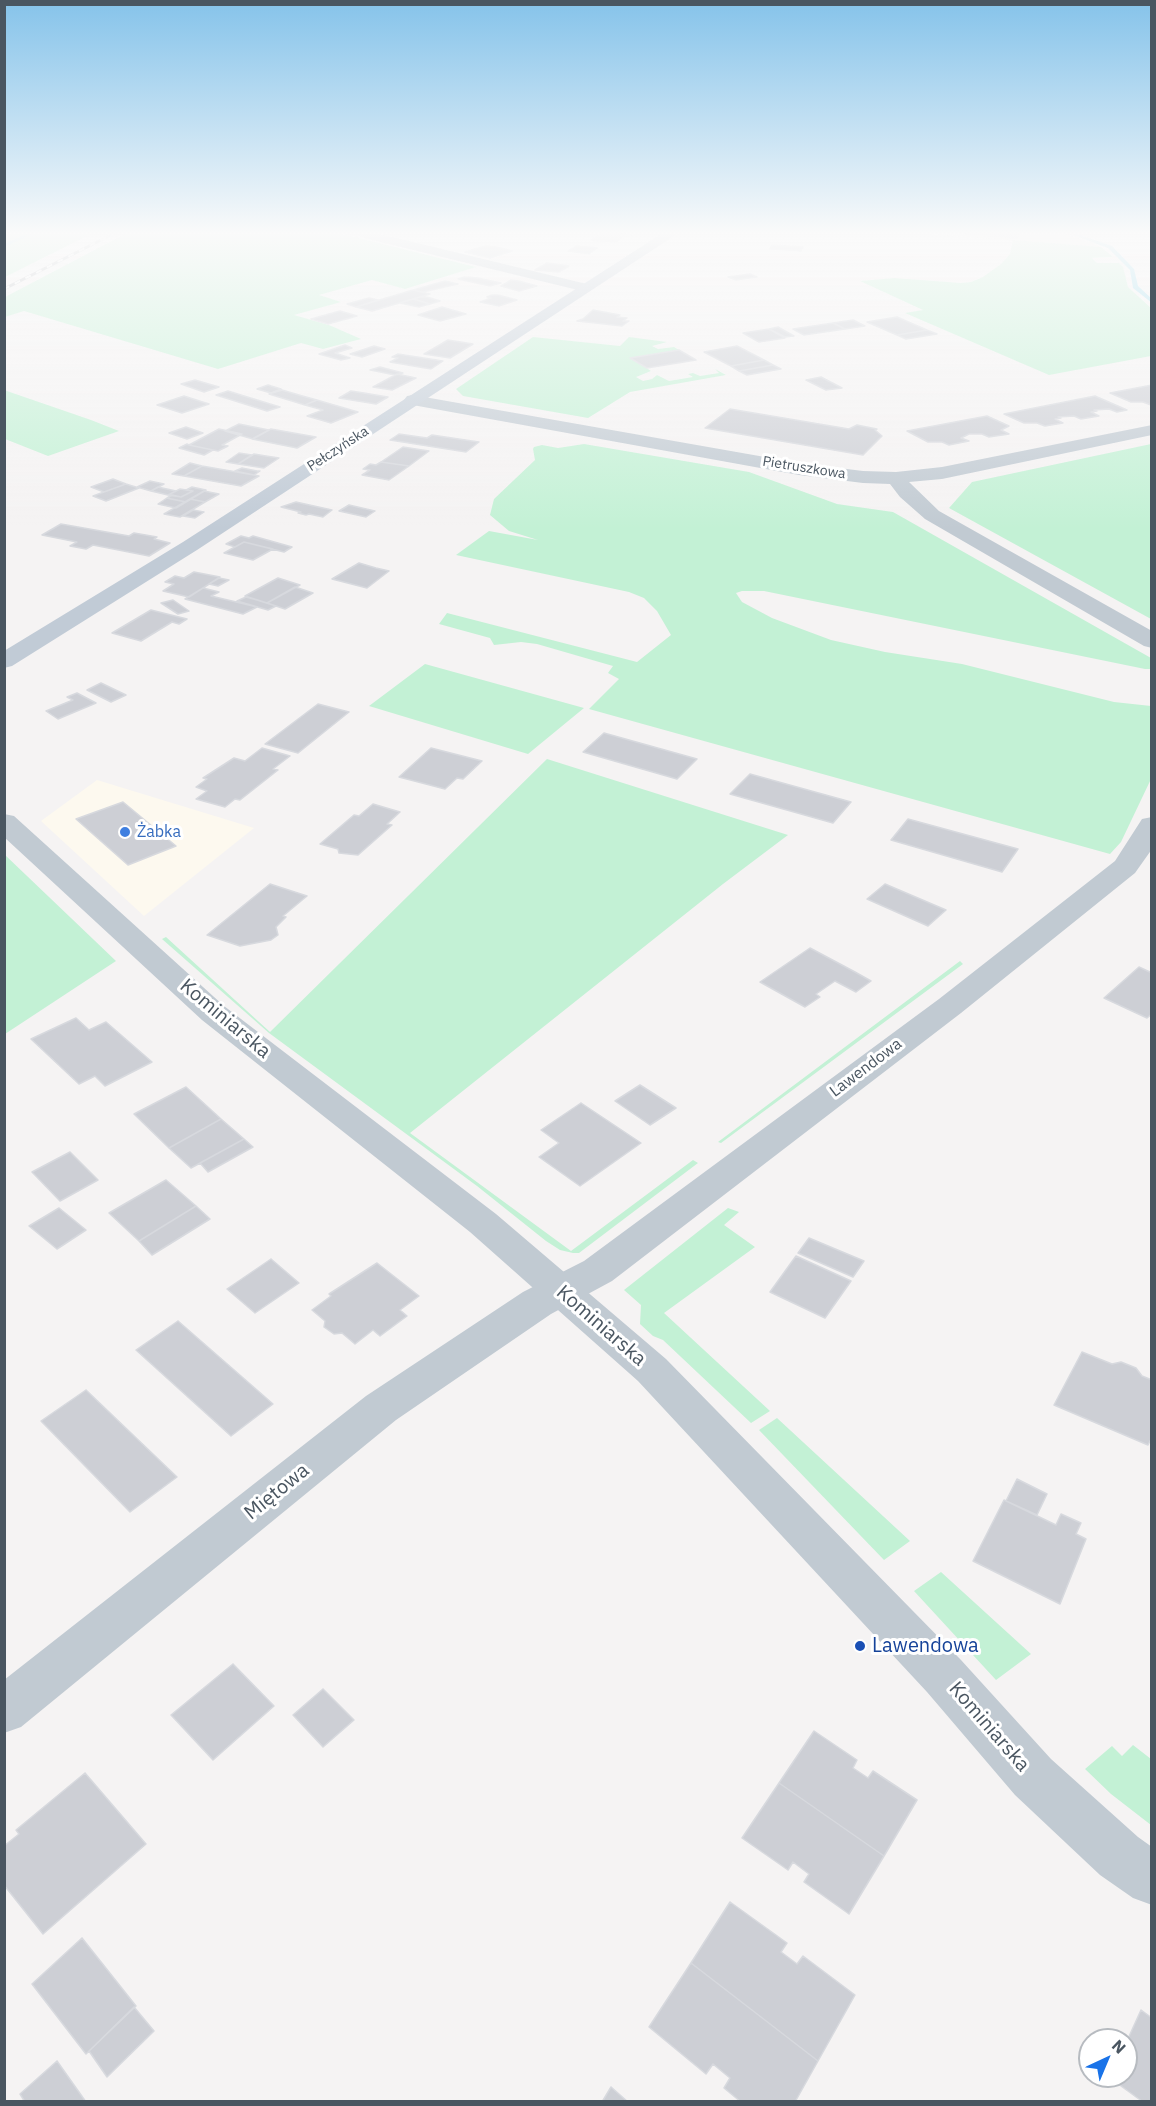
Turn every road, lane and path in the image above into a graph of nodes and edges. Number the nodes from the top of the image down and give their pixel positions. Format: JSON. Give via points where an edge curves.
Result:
{"nodes":[{"id":1,"x":518,"y":332,"type":"edge"},
{"id":2,"x":413,"y":400,"type":"junction"},
{"id":3,"x":1152,"y":430,"type":"edge"},
{"id":4,"x":896,"y":478,"type":"junction"},
{"id":5,"x":1152,"y":640,"type":"edge"},
{"id":6,"x":4,"y":661,"type":"edge"},
{"id":7,"x":4,"y":822,"type":"edge"},
{"id":8,"x":1152,"y":825,"type":"edge"},
{"id":9,"x":562,"y":1291,"type":"junction"},
{"id":10,"x":4,"y":1710,"type":"edge"},
{"id":11,"x":1152,"y":1879,"type":"edge"}],
"edges":[{"from":1,"to":2,"type":"main road","name":"Pełczyńska"},
{"from":2,"to":4,"type":"street","name":"Pietruszkowa","via":[[799,469]]},
{"from":2,"to":6,"type":"main road","name":"Pełczyńska","via":[[190,546]]},
{"from":3,"to":4,"type":"street","name":"Pietruszkowa","via":[[942,473]]},
{"from":4,"to":5,"type":"street","via":[[932,515]]},
{"from":7,"to":9,"type":"street","name":"Kominiarska","via":[[213,1012],[483,1223]]},
{"from":8,"to":9,"type":"street","name":"Lawendowa","via":[[1125,867],[1034,939],[598,1272]]},
{"from":9,"to":10,"type":"street","name":"Miętowa","via":[[470,1346],[381,1408]]},
{"from":9,"to":11,"type":"street","name":"Kominiarska","via":[[652,1370],[744,1464],[944,1676],[1033,1777],[1119,1856]]}]}
